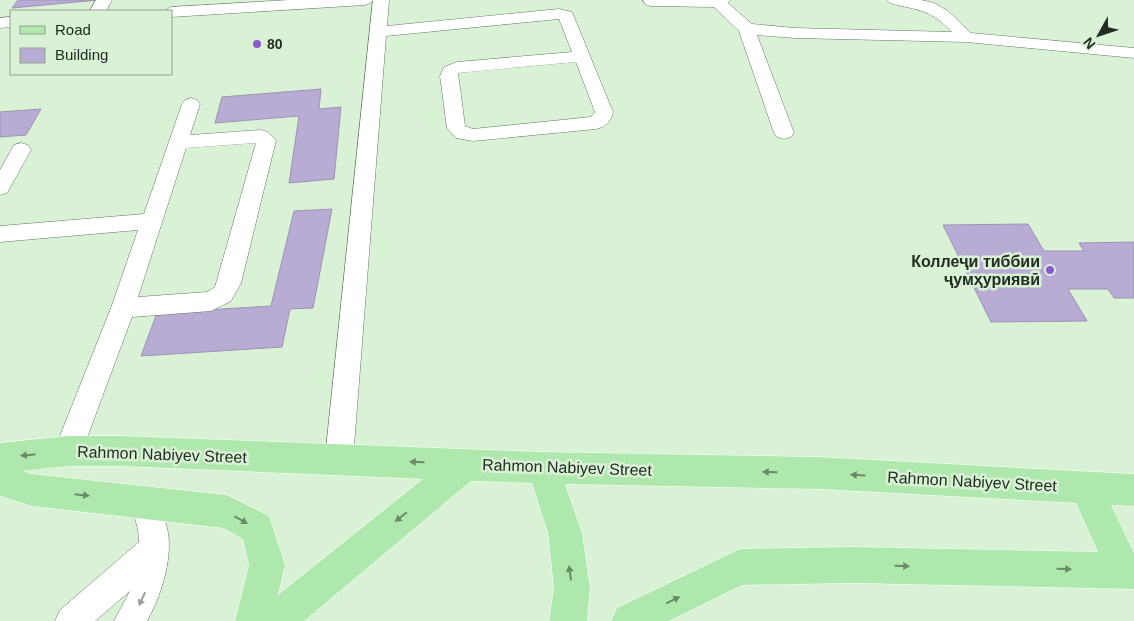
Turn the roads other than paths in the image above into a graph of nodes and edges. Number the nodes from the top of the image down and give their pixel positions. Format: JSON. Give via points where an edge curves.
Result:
{"nodes":[{"id":1,"x":366,"y":0,"type":"edge"},
{"id":2,"x":381,"y":0,"type":"edge"},
{"id":3,"x":896,"y":0,"type":"edge"},
{"id":4,"x":650,"y":1,"type":"dead end"},
{"id":5,"x":720,"y":1,"type":"edge"},
{"id":6,"x":172,"y":12,"type":"edge"},
{"id":7,"x":747,"y":30,"type":"junction"},
{"id":8,"x":378,"y":32,"type":"junction"},
{"id":9,"x":966,"y":37,"type":"junction"},
{"id":10,"x":1134,"y":53,"type":"edge"},
{"id":11,"x":582,"y":56,"type":"junction"},
{"id":12,"x":191,"y":104,"type":"dead end"},
{"id":13,"x":784,"y":133,"type":"dead end"},
{"id":14,"x":178,"y":142,"type":"junction"},
{"id":15,"x":21,"y":150,"type":"dead end"},
{"id":16,"x":0,"y":188,"type":"edge"},
{"id":17,"x":152,"y":221,"type":"junction"},
{"id":18,"x":0,"y":234,"type":"edge"},
{"id":19,"x":123,"y":308,"type":"junction"},
{"id":20,"x":68,"y":451,"type":"junction"},
{"id":21,"x":0,"y":458,"type":"edge"},
{"id":22,"x":339,"y":459,"type":"junction"},
{"id":23,"x":466,"y":464,"type":"junction"},
{"id":24,"x":543,"y":468,"type":"junction"},
{"id":25,"x":0,"y":480,"type":"edge"},
{"id":26,"x":1086,"y":487,"type":"junction"},
{"id":27,"x":1134,"y":490,"type":"edge"},
{"id":28,"x":144,"y":501,"type":"junction"},
{"id":29,"x":154,"y":549,"type":"junction"},
{"id":30,"x":1128,"y":570,"type":"edge"},
{"id":31,"x":71,"y":621,"type":"edge"},
{"id":32,"x":130,"y":621,"type":"edge"},
{"id":33,"x":254,"y":621,"type":"edge"},
{"id":34,"x":275,"y":621,"type":"edge"},
{"id":35,"x":568,"y":621,"type":"edge"},
{"id":36,"x":630,"y":621,"type":"edge"}],
"edges":[{"from":1,"to":6,"type":"street"},
{"from":2,"to":8,"type":"street"},
{"from":3,"to":9,"type":"street","via":[[937,9]]},
{"from":4,"to":5,"type":"street"},
{"from":5,"to":7,"type":"street"},
{"from":7,"to":9,"type":"street"},
{"from":7,"to":13,"type":"street"},
{"from":8,"to":11,"type":"street","via":[[559,14],[566,15]]},
{"from":8,"to":22,"type":"street"},
{"from":9,"to":10,"type":"street"},
{"from":11,"to":11,"type":"street","via":[[604,112],[596,123],[473,135],[463,134],[456,128],[450,71],[457,67]]},
{"from":12,"to":14,"type":"street"},
{"from":14,"to":17,"type":"street"},
{"from":14,"to":19,"type":"street","via":[[261,136],[266,140],[229,283],[223,294],[211,301]]},
{"from":15,"to":16,"type":"street"},
{"from":17,"to":18,"type":"street"},
{"from":17,"to":19,"type":"street"},
{"from":19,"to":20,"type":"street"},
{"from":20,"to":21,"type":"main road","name":"Rahmon Nabiyev Street","one_way":true},
{"from":20,"to":22,"type":"main road","name":"Rahmon Nabiyev Street"},
{"from":23,"to":22,"type":"main road","name":"Rahmon Nabiyev Street","one_way":true},
{"from":23,"to":24,"type":"main road","name":"Rahmon Nabiyev Street"},
{"from":23,"to":34,"type":"main road","one_way":true},
{"from":26,"to":24,"type":"main road","name":"Rahmon Nabiyev Street","one_way":true,"via":[[819,473]]},
{"from":35,"to":24,"type":"main road","one_way":true,"via":[[572,588],[565,533]]},
{"from":25,"to":28,"type":"main road","one_way":true,"via":[[32,490]]},
{"from":26,"to":27,"type":"main road","name":"Rahmon Nabiyev Street"},
{"from":26,"to":30,"type":"main road"},
{"from":28,"to":29,"type":"street","via":[[153,529]]},
{"from":28,"to":33,"type":"main road","one_way":true,"via":[[227,512],[257,528],[267,565]]},
{"from":29,"to":31,"type":"street"},
{"from":29,"to":32,"type":"street","one_way":true,"via":[[144,596]]},
{"from":36,"to":30,"type":"main road","one_way":true,"via":[[740,568],[853,565]]}]}
